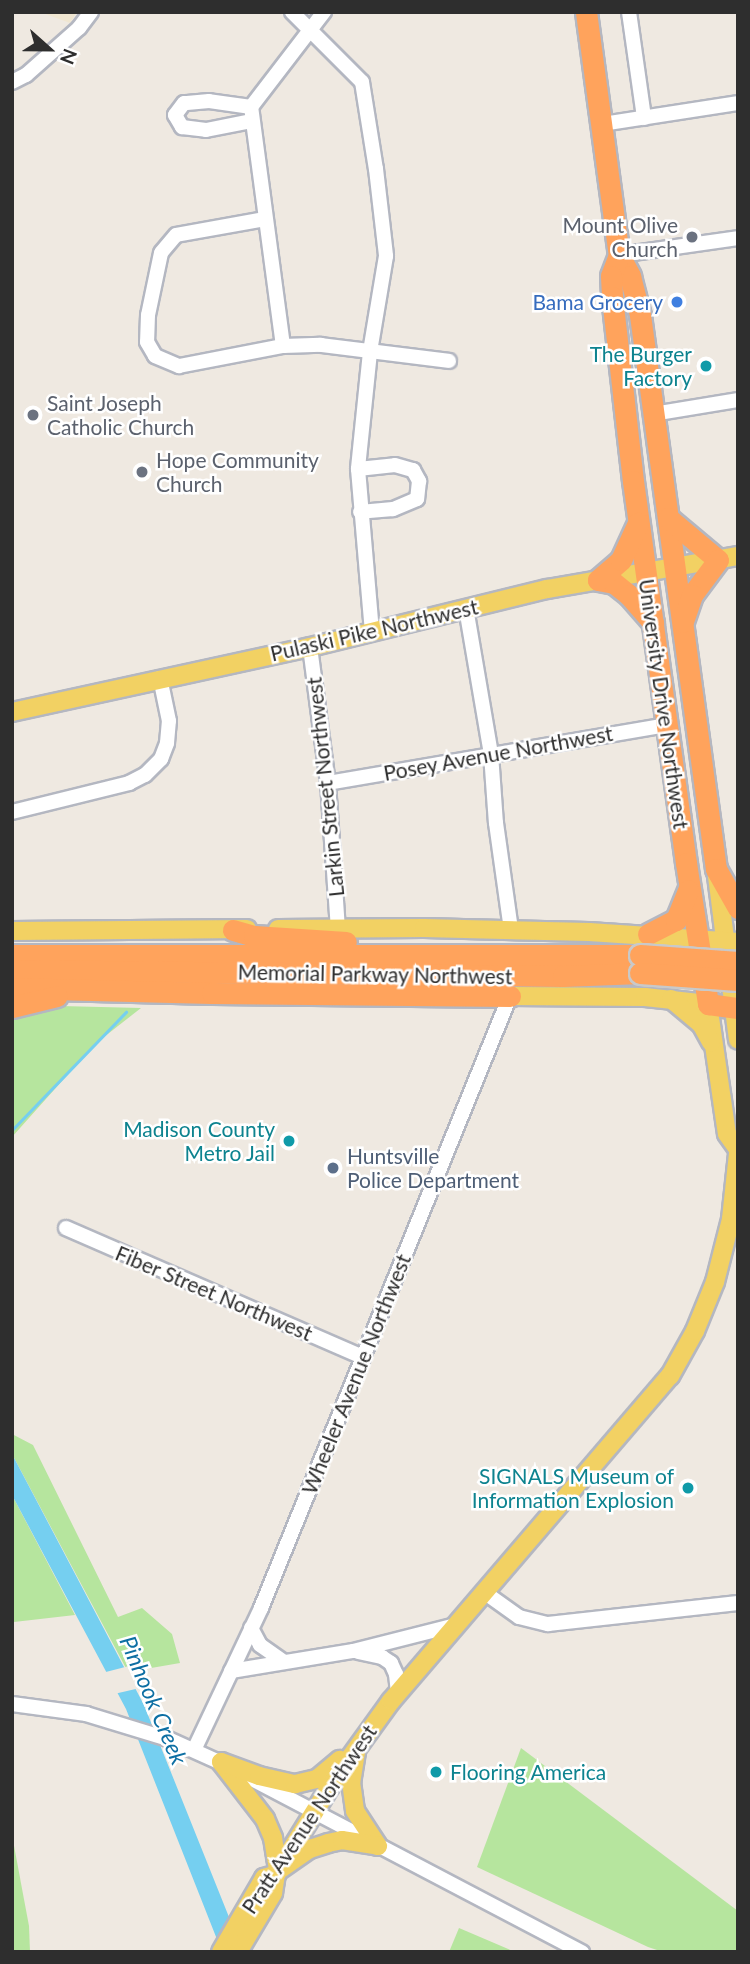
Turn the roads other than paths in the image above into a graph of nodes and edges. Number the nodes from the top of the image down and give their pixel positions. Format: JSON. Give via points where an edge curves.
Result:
{"nodes":[{"id":1,"x":91,"y":12,"type":"edge"},
{"id":2,"x":292,"y":12,"type":"edge"},
{"id":3,"x":324,"y":12,"type":"edge"},
{"id":4,"x":586,"y":12,"type":"edge"},
{"id":5,"x":629,"y":12,"type":"edge"},
{"id":6,"x":309,"y":30,"type":"junction"},
{"id":7,"x":12,"y":82,"type":"edge"},
{"id":8,"x":738,"y":103,"type":"edge"},
{"id":9,"x":645,"y":118,"type":"junction"},
{"id":10,"x":602,"y":124,"type":"junction"},
{"id":11,"x":265,"y":219,"type":"junction"},
{"id":12,"x":738,"y":238,"type":"edge"},
{"id":13,"x":619,"y":255,"type":"junction"},
{"id":14,"x":283,"y":346,"type":"junction"},
{"id":15,"x":370,"y":352,"type":"junction"},
{"id":16,"x":449,"y":361,"type":"dead end"},
{"id":17,"x":738,"y":400,"type":"edge"},
{"id":18,"x":653,"y":414,"type":"junction"},
{"id":19,"x":358,"y":469,"type":"junction"},
{"id":20,"x":360,"y":512,"type":"junction"},
{"id":21,"x":668,"y":518,"type":"junction"},
{"id":22,"x":639,"y":521,"type":"junction"},
{"id":23,"x":728,"y":558,"type":"edge"},
{"id":24,"x":675,"y":567,"type":"junction"},
{"id":25,"x":646,"y":572,"type":"junction"},
{"id":26,"x":598,"y":580,"type":"junction"},
{"id":27,"x":466,"y":608,"type":"junction"},
{"id":28,"x":682,"y":623,"type":"junction"},
{"id":29,"x":654,"y":624,"type":"junction"},
{"id":30,"x":372,"y":631,"type":"junction"},
{"id":31,"x":310,"y":647,"type":"junction"},
{"id":32,"x":160,"y":678,"type":"junction"},
{"id":33,"x":12,"y":712,"type":"edge"},
{"id":34,"x":668,"y":725,"type":"junction"},
{"id":35,"x":491,"y":754,"type":"junction"},
{"id":36,"x":328,"y":783,"type":"junction"},
{"id":37,"x":12,"y":812,"type":"edge"},
{"id":38,"x":716,"y":869,"type":"junction"},
{"id":39,"x":689,"y":881,"type":"junction"},
{"id":40,"x":738,"y":908,"type":"edge"},
{"id":41,"x":338,"y":928,"type":"junction"},
{"id":42,"x":233,"y":930,"type":"junction"},
{"id":43,"x":511,"y":930,"type":"junction"},
{"id":44,"x":12,"y":931,"type":"edge"},
{"id":45,"x":648,"y":934,"type":"junction"},
{"id":46,"x":699,"y":938,"type":"junction"},
{"id":47,"x":732,"y":941,"type":"edge"},
{"id":48,"x":12,"y":955,"type":"edge"},
{"id":49,"x":738,"y":962,"type":"edge"},
{"id":50,"x":428,"y":963,"type":"junction"},
{"id":51,"x":640,"y":964,"type":"junction"},
{"id":52,"x":12,"y":970,"type":"edge"},
{"id":53,"x":738,"y":980,"type":"edge"},
{"id":54,"x":12,"y":988,"type":"edge"},
{"id":55,"x":93,"y":991,"type":"junction"},
{"id":56,"x":290,"y":994,"type":"junction"},
{"id":57,"x":510,"y":996,"type":"junction"},
{"id":58,"x":645,"y":997,"type":"junction"},
{"id":59,"x":671,"y":999,"type":"junction"},
{"id":60,"x":708,"y":1004,"type":"junction"},
{"id":61,"x":12,"y":1007,"type":"edge"},
{"id":62,"x":736,"y":1008,"type":"edge"},
{"id":63,"x":738,"y":1040,"type":"edge"},
{"id":64,"x":715,"y":1049,"type":"junction"},
{"id":65,"x":738,"y":1151,"type":"edge"},
{"id":66,"x":66,"y":1228,"type":"dead end"},
{"id":67,"x":363,"y":1357,"type":"junction"},
{"id":68,"x":485,"y":1591,"type":"junction"},
{"id":69,"x":738,"y":1603,"type":"edge"},
{"id":70,"x":456,"y":1625,"type":"junction"},
{"id":71,"x":251,"y":1628,"type":"junction"},
{"id":72,"x":354,"y":1651,"type":"junction"},
{"id":73,"x":284,"y":1662,"type":"junction"},
{"id":74,"x":231,"y":1671,"type":"junction"},
{"id":75,"x":398,"y":1693,"type":"junction"},
{"id":76,"x":12,"y":1704,"type":"edge"},
{"id":77,"x":358,"y":1745,"type":"junction"},
{"id":78,"x":194,"y":1749,"type":"junction"},
{"id":79,"x":221,"y":1762,"type":"junction"},
{"id":80,"x":314,"y":1812,"type":"junction"},
{"id":81,"x":378,"y":1846,"type":"junction"},
{"id":82,"x":277,"y":1872,"type":"junction"},
{"id":83,"x":250,"y":1917,"type":"junction"},
{"id":84,"x":221,"y":1952,"type":"edge"},
{"id":85,"x":238,"y":1952,"type":"edge"},
{"id":86,"x":582,"y":1952,"type":"edge"}],
"edges":[{"from":1,"to":7,"type":"street","via":[[26,75]]},
{"from":2,"to":6,"type":"street"},
{"from":3,"to":6,"type":"street"},
{"from":4,"to":10,"type":"highway","name":"University Drive Northwest"},
{"from":5,"to":9,"type":"street"},
{"from":6,"to":11,"type":"street","via":[[251,114]]},
{"from":6,"to":15,"type":"street","via":[[362,82],[386,256]]},
{"from":8,"to":9,"type":"street"},
{"from":9,"to":10,"type":"street"},
{"from":10,"to":13,"type":"highway","name":"University Drive Northwest"},
{"from":11,"to":14,"type":"street"},
{"from":11,"to":14,"type":"street","via":[[176,235],[161,253],[147,342],[155,356],[179,366]]},
{"from":12,"to":13,"type":"street"},
{"from":13,"to":18,"type":"highway","name":"University Drive Northwest","via":[[630,276],[639,316]]},
{"from":13,"to":22,"type":"highway","name":"University Drive Northwest","via":[[611,276],[612,297]]},
{"from":14,"to":15,"type":"street","via":[[321,345]]},
{"from":15,"to":16,"type":"street"},
{"from":15,"to":19,"type":"street"},
{"from":17,"to":18,"type":"street"},
{"from":18,"to":21,"type":"highway","name":"University Drive Northwest"},
{"from":19,"to":20,"type":"street"},
{"from":19,"to":20,"type":"street","via":[[395,465],[413,470],[419,481],[416,499],[393,509]]},
{"from":20,"to":30,"type":"street"},
{"from":21,"to":23,"type":"highway"},
{"from":21,"to":24,"type":"highway","name":"University Drive Northwest"},
{"from":22,"to":25,"type":"highway","name":"University Drive Northwest"},
{"from":22,"to":26,"type":"highway","via":[[621,560]]},
{"from":23,"to":24,"type":"main road","name":"Pulaski Pike Northwest"},
{"from":23,"to":28,"type":"highway","via":[[692,595]]},
{"from":24,"to":25,"type":"main road","name":"Pulaski Pike Northwest"},
{"from":24,"to":28,"type":"highway","name":"University Drive Northwest"},
{"from":25,"to":26,"type":"main road","name":"Pulaski Pike Northwest"},
{"from":25,"to":29,"type":"highway","name":"University Drive Northwest"},
{"from":26,"to":27,"type":"main road","name":"Pulaski Pike Northwest"},
{"from":26,"to":29,"type":"highway","via":[[614,583]]},
{"from":27,"to":30,"type":"main road","name":"Pulaski Pike Northwest"},
{"from":27,"to":35,"type":"street"},
{"from":28,"to":38,"type":"highway","name":"University Drive Northwest"},
{"from":29,"to":34,"type":"highway","name":"University Drive Northwest"},
{"from":30,"to":31,"type":"main road","name":"Pulaski Pike Northwest"},
{"from":31,"to":32,"type":"main road","name":"Pulaski Pike Northwest"},
{"from":31,"to":36,"type":"street","name":"Larkin Street Northwest"},
{"from":32,"to":33,"type":"main road","name":"Pulaski Pike Northwest"},
{"from":32,"to":37,"type":"street","via":[[169,721],[167,743],[161,759],[145,775]]},
{"from":34,"to":35,"type":"street","name":"Posey Avenue Northwest"},
{"from":34,"to":39,"type":"highway","name":"University Drive Northwest"},
{"from":35,"to":36,"type":"street","name":"Posey Avenue Northwest"},
{"from":35,"to":43,"type":"street"},
{"from":36,"to":41,"type":"street","name":"Larkin Street Northwest"},
{"from":38,"to":40,"type":"highway"},
{"from":38,"to":47,"type":"main road","name":"University Drive Northwest"},
{"from":39,"to":45,"type":"highway","via":[[676,920]]},
{"from":39,"to":46,"type":"highway","name":"University Drive Northwest"},
{"from":41,"to":42,"type":"main road"},
{"from":41,"to":43,"type":"main road"},
{"from":42,"to":44,"type":"main road"},
{"from":42,"to":50,"type":"highway","via":[[254,936],[332,940]]},
{"from":43,"to":45,"type":"main road"},
{"from":45,"to":46,"type":"main road"},
{"from":45,"to":58,"type":"main road","via":[[664,943],[668,970],[663,986]]},
{"from":46,"to":47,"type":"main road"},
{"from":46,"to":60,"type":"highway","name":"University Drive Northwest"},
{"from":47,"to":62,"type":"main road","name":"University Drive Northwest"},
{"from":48,"to":50,"type":"highway","name":"Memorial Parkway Northwest"},
{"from":49,"to":51,"type":"highway","name":"Memorial Parkway Northwest","bridge":true},
{"from":50,"to":51,"type":"highway","name":"Memorial Parkway Northwest","via":[[563,976]]},
{"from":50,"to":52,"type":"highway","name":"Memorial Parkway Northwest"},
{"from":50,"to":56,"type":"highway"},
{"from":51,"to":53,"type":"highway","name":"Memorial Parkway Northwest","bridge":true},
{"from":54,"to":55,"type":"highway"},
{"from":55,"to":56,"type":"highway"},
{"from":55,"to":61,"type":"highway"},
{"from":56,"to":57,"type":"highway"},
{"from":57,"to":58,"type":"main road","name":"Memorial Parkway Northwest"},
{"from":57,"to":67,"type":"street","name":"Wheeler Avenue Northwest"},
{"from":58,"to":59,"type":"main road","name":"Memorial Parkway Northwest"},
{"from":59,"to":60,"type":"main road","name":"Memorial Parkway Northwest"},
{"from":59,"to":64,"type":"main road","via":[[701,1024]]},
{"from":60,"to":62,"type":"highway"},
{"from":60,"to":64,"type":"main road","name":"University Drive Northwest"},
{"from":62,"to":63,"type":"main road","name":"University Drive Northwest"},
{"from":64,"to":65,"type":"main road","name":"University Drive Northwest","via":[[727,1133]]},
{"from":65,"to":68,"type":"main road","name":"University Drive Northwest","via":[[731,1219],[715,1282],[679,1360],[639,1415]]},
{"from":66,"to":67,"type":"street","name":"Fiber Street Northwest"},
{"from":67,"to":71,"type":"street","name":"Wheeler Avenue Northwest"},
{"from":68,"to":69,"type":"street","via":[[519,1617],[548,1624]]},
{"from":68,"to":70,"type":"main road","name":"University Drive Northwest"},
{"from":70,"to":72,"type":"street"},
{"from":70,"to":75,"type":"main road","name":"Pratt Avenue Northwest"},
{"from":71,"to":73,"type":"street","via":[[260,1645]]},
{"from":71,"to":74,"type":"street","name":"Wheeler Avenue Northwest"},
{"from":72,"to":73,"type":"street"},
{"from":72,"to":75,"type":"street","via":[[391,1663]]},
{"from":73,"to":74,"type":"street"},
{"from":74,"to":78,"type":"street","name":"Wheeler Avenue Northwest"},
{"from":75,"to":77,"type":"main road","name":"Pratt Avenue Northwest"},
{"from":76,"to":78,"type":"street","via":[[86,1714]]},
{"from":77,"to":79,"type":"main road","via":[[326,1774],[307,1783],[283,1783]]},
{"from":77,"to":80,"type":"main road","name":"Pratt Avenue Northwest"},
{"from":77,"to":81,"type":"main road","via":[[351,1782],[355,1811]]},
{"from":78,"to":79,"type":"street"},
{"from":79,"to":80,"type":"street"},
{"from":79,"to":82,"type":"main road","via":[[265,1819],[273,1838]]},
{"from":80,"to":81,"type":"street"},
{"from":80,"to":82,"type":"main road","name":"Pratt Avenue Northwest"},
{"from":81,"to":82,"type":"main road","via":[[342,1840],[328,1843],[310,1849]]},
{"from":81,"to":86,"type":"street"},
{"from":82,"to":83,"type":"main road","name":"Pratt Avenue Northwest","via":[[264,1878]]},
{"from":83,"to":84,"type":"main road","name":"Pratt Avenue Northwest"},
{"from":83,"to":85,"type":"main road"}]}
